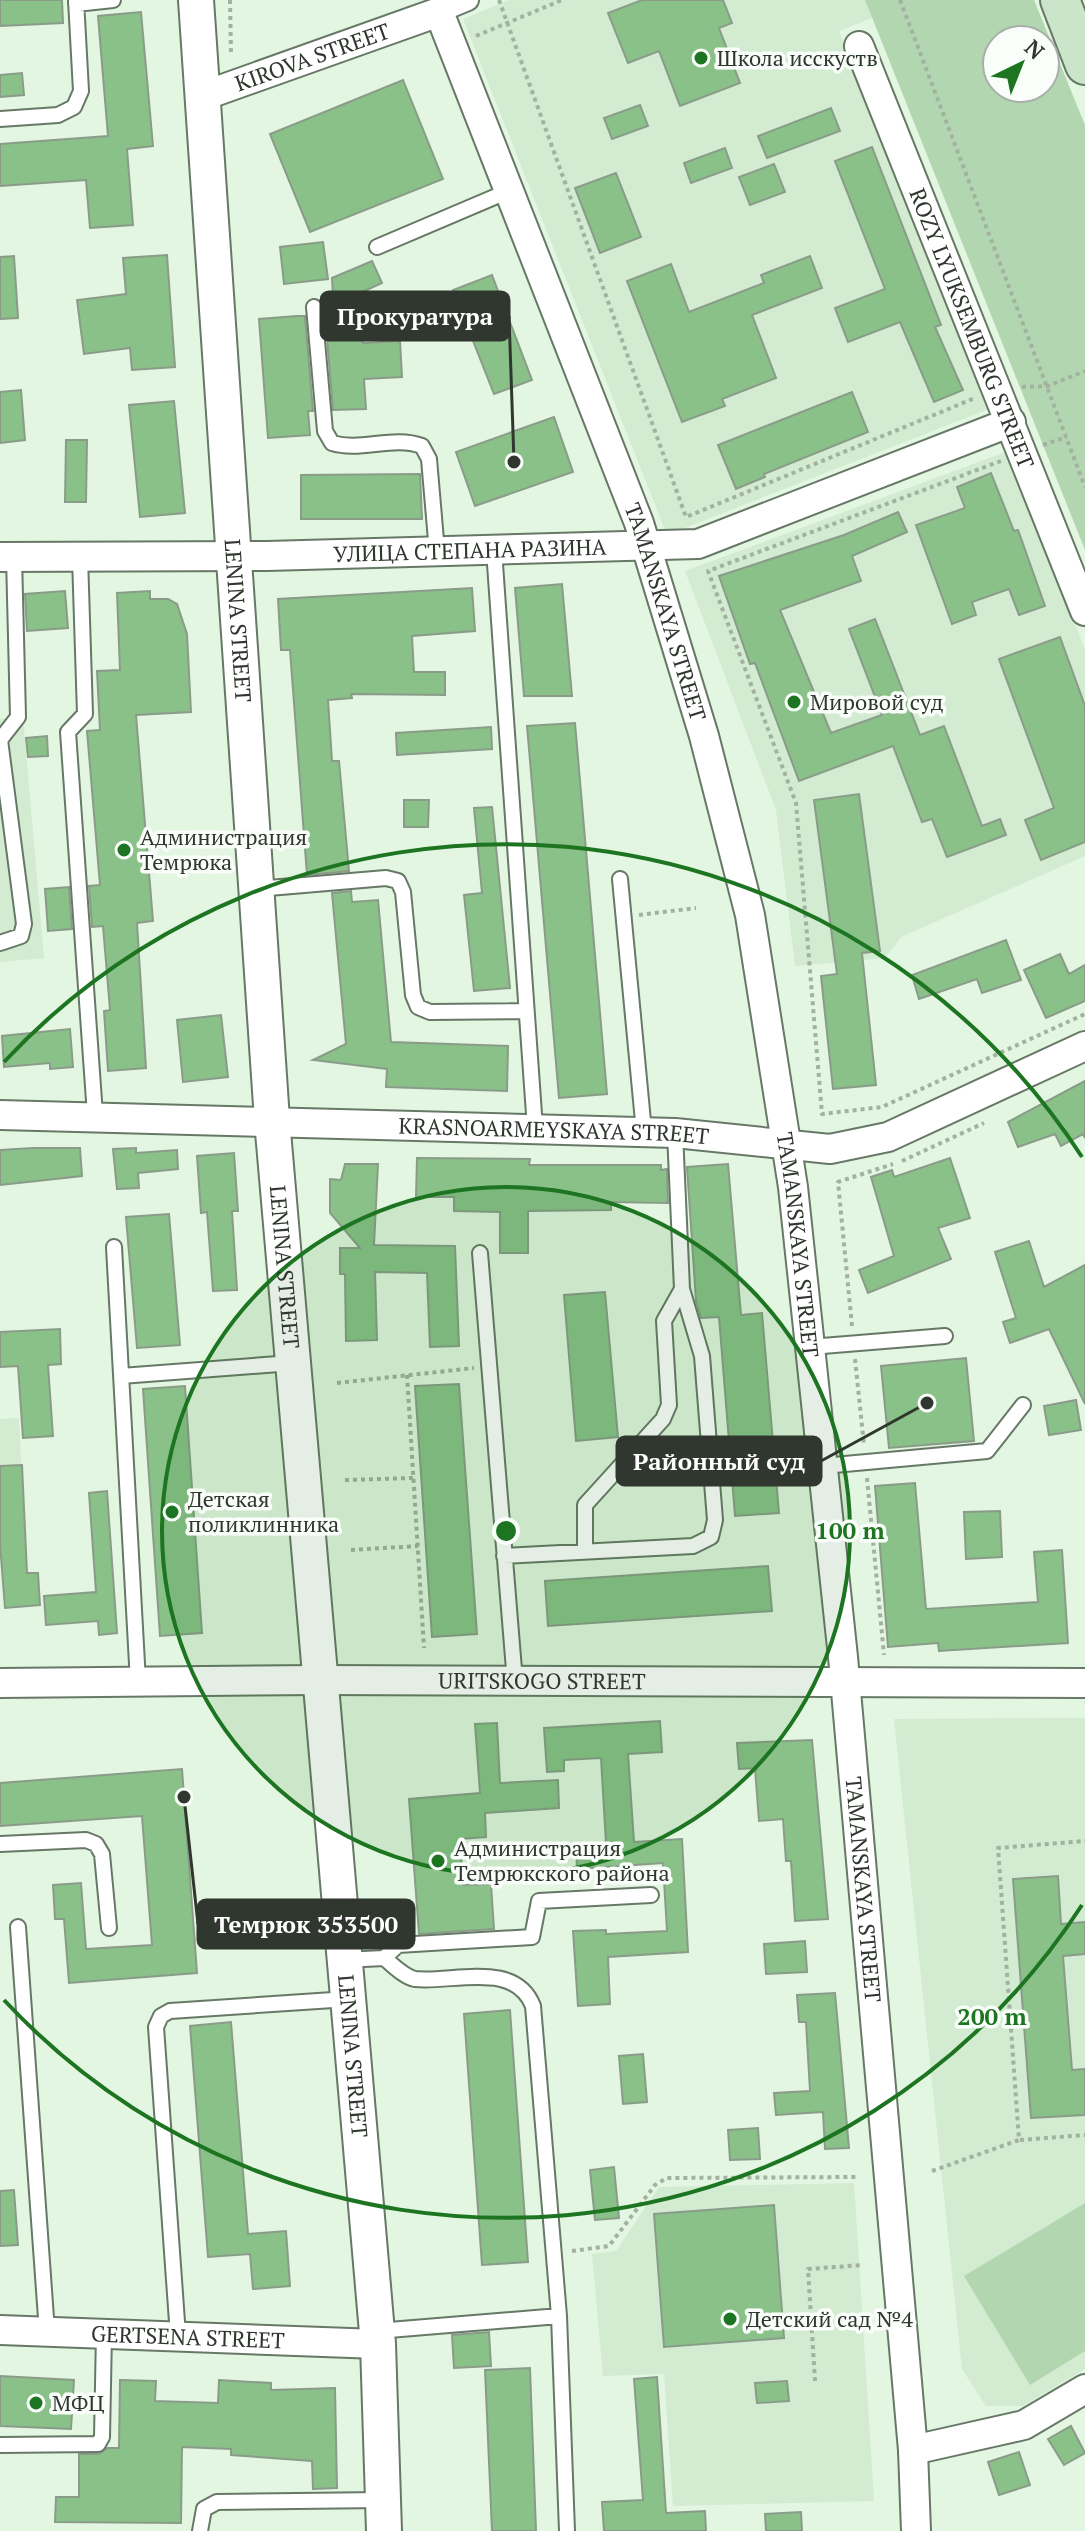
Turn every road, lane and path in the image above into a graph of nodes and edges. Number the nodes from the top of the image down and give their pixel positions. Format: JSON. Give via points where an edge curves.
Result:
{"nodes":[{"id":1,"x":113,"y":0,"type":"edge"},
{"id":2,"x":196,"y":0,"type":"edge"},
{"id":3,"x":230,"y":0,"type":"edge"},
{"id":4,"x":468,"y":0,"type":"edge"},
{"id":5,"x":499,"y":0,"type":"edge"},
{"id":6,"x":562,"y":0,"type":"edge"},
{"id":7,"x":900,"y":0,"type":"edge"},
{"id":8,"x":1060,"y":0,"type":"edge"},
{"id":9,"x":76,"y":2,"type":"edge"},
{"id":10,"x":439,"y":12,"type":"junction"},
{"id":11,"x":505,"y":24,"type":"junction"},
{"id":12,"x":476,"y":36,"type":"dead end"},
{"id":13,"x":859,"y":46,"type":"dead end"},
{"id":14,"x":231,"y":54,"type":"dead end"},
{"id":15,"x":1085,"y":65,"type":"edge"},
{"id":16,"x":203,"y":96,"type":"junction"},
{"id":17,"x":0,"y":119,"type":"edge"},
{"id":18,"x":511,"y":190,"type":"junction"},
{"id":19,"x":377,"y":247,"type":"dead end"},
{"id":20,"x":314,"y":307,"type":"dead end"},
{"id":21,"x":1085,"y":371,"type":"edge"},
{"id":22,"x":1048,"y":386,"type":"junction"},
{"id":23,"x":997,"y":388,"type":"junction"},
{"id":24,"x":1011,"y":422,"type":"junction"},
{"id":25,"x":1067,"y":437,"type":"junction"},
{"id":26,"x":1023,"y":453,"type":"junction"},
{"id":27,"x":1085,"y":487,"type":"edge"},
{"id":28,"x":647,"y":547,"type":"junction"},
{"id":29,"x":494,"y":550,"type":"junction"},
{"id":30,"x":437,"y":552,"type":"junction"},
{"id":31,"x":236,"y":556,"type":"junction"},
{"id":32,"x":7,"y":557,"type":"edge"},
{"id":33,"x":80,"y":557,"type":"junction"},
{"id":34,"x":1085,"y":611,"type":"edge"},
{"id":35,"x":620,"y":879,"type":"dead end"},
{"id":36,"x":257,"y":889,"type":"junction"},
{"id":37,"x":696,"y":908,"type":"dead end"},
{"id":38,"x":624,"y":916,"type":"junction"},
{"id":39,"x":0,"y":943,"type":"edge"},
{"id":40,"x":526,"y":1011,"type":"junction"},
{"id":41,"x":1085,"y":1014,"type":"edge"},
{"id":42,"x":1085,"y":1046,"type":"edge"},
{"id":43,"x":0,"y":1115,"type":"edge"},
{"id":44,"x":95,"y":1115,"type":"junction"},
{"id":45,"x":272,"y":1120,"type":"junction"},
{"id":46,"x":987,"y":1122,"type":"dead end"},
{"id":47,"x":535,"y":1128,"type":"junction"},
{"id":48,"x":644,"y":1132,"type":"junction"},
{"id":49,"x":675,"y":1133,"type":"junction"},
{"id":50,"x":787,"y":1144,"type":"junction"},
{"id":51,"x":114,"y":1247,"type":"dead end"},
{"id":52,"x":480,"y":1253,"type":"dead end"},
{"id":53,"x":682,"y":1289,"type":"junction"},
{"id":54,"x":945,"y":1336,"type":"dead end"},
{"id":55,"x":854,"y":1343,"type":"junction"},
{"id":56,"x":810,"y":1347,"type":"junction"},
{"id":57,"x":292,"y":1363,"type":"junction"},
{"id":58,"x":488,"y":1366,"type":"junction"},
{"id":59,"x":407,"y":1375,"type":"junction"},
{"id":60,"x":121,"y":1376,"type":"junction"},
{"id":61,"x":337,"y":1383,"type":"dead end"},
{"id":62,"x":1023,"y":1405,"type":"dead end"},
{"id":63,"x":866,"y":1463,"type":"junction"},
{"id":64,"x":823,"y":1466,"type":"junction"},
{"id":65,"x":413,"y":1478,"type":"junction"},
{"id":66,"x":345,"y":1480,"type":"dead end"},
{"id":67,"x":418,"y":1546,"type":"junction"},
{"id":68,"x":351,"y":1550,"type":"dead end"},
{"id":69,"x":585,"y":1552,"type":"junction"},
{"id":70,"x":504,"y":1556,"type":"junction"},
{"id":71,"x":424,"y":1648,"type":"dead end"},
{"id":72,"x":884,"y":1655,"type":"dead end"},
{"id":73,"x":320,"y":1680,"type":"junction"},
{"id":74,"x":138,"y":1682,"type":"junction"},
{"id":75,"x":515,"y":1682,"type":"junction"},
{"id":76,"x":0,"y":1683,"type":"edge"},
{"id":77,"x":1085,"y":1683,"type":"edge"},
{"id":78,"x":846,"y":1684,"type":"junction"},
{"id":79,"x":1085,"y":1841,"type":"edge"},
{"id":80,"x":0,"y":1844,"type":"edge"},
{"id":81,"x":651,"y":1895,"type":"dead end"},
{"id":82,"x":18,"y":1927,"type":"dead end"},
{"id":83,"x":109,"y":1928,"type":"dead end"},
{"id":84,"x":384,"y":1958,"type":"junction"},
{"id":85,"x":344,"y":1960,"type":"junction"},
{"id":86,"x":348,"y":1999,"type":"junction"},
{"id":87,"x":1085,"y":2135,"type":"edge"},
{"id":88,"x":1019,"y":2140,"type":"junction"},
{"id":89,"x":932,"y":2171,"type":"dead end"},
{"id":90,"x":857,"y":2177,"type":"dead end"},
{"id":91,"x":594,"y":2249,"type":"dead end"},
{"id":92,"x":863,"y":2265,"type":"dead end"},
{"id":93,"x":559,"y":2316,"type":"junction"},
{"id":94,"x":0,"y":2330,"type":"edge"},
{"id":95,"x":47,"y":2332,"type":"junction"},
{"id":96,"x":104,"y":2333,"type":"junction"},
{"id":97,"x":178,"y":2336,"type":"junction"},
{"id":98,"x":377,"y":2338,"type":"junction"},
{"id":99,"x":815,"y":2381,"type":"dead end"},
{"id":100,"x":1085,"y":2389,"type":"edge"},
{"id":101,"x":0,"y":2445,"type":"edge"},
{"id":102,"x":913,"y":2450,"type":"junction"},
{"id":103,"x":383,"y":2515,"type":"edge"},
{"id":104,"x":200,"y":2531,"type":"edge"},
{"id":105,"x":567,"y":2531,"type":"edge"},
{"id":106,"x":916,"y":2531,"type":"edge"}],
"edges":[{"from":1,"to":9,"type":"lane"},
{"from":2,"to":16,"type":"street","name":"LENINA STREET"},
{"from":3,"to":14,"type":"path"},
{"from":4,"to":10,"type":"street","name":"KIROVA STREET"},
{"from":5,"to":11,"type":"path"},
{"from":6,"to":11,"type":"path"},
{"from":7,"to":22,"type":"path"},
{"from":8,"to":15,"type":"main road"},
{"from":9,"to":17,"type":"lane","via":[[81,91],[74,107],[58,115]]},
{"from":10,"to":16,"type":"street","name":"KIROVA STREET"},
{"from":10,"to":18,"type":"street","name":"TAMANSKAYA STREET"},
{"from":11,"to":12,"type":"path"},
{"from":11,"to":23,"type":"path","via":[[686,517]]},
{"from":13,"to":23,"type":"street","name":"ROZY LYUKSEMBURG STREET"},
{"from":16,"to":31,"type":"street","name":"LENINA STREET"},
{"from":18,"to":19,"type":"lane"},
{"from":18,"to":28,"type":"street","name":"TAMANSKAYA STREET"},
{"from":20,"to":30,"type":"lane","via":[[325,431],[332,443],[346,447],[410,442],[422,446],[429,459]]},
{"from":21,"to":22,"type":"path"},
{"from":22,"to":23,"type":"path"},
{"from":22,"to":25,"type":"path"},
{"from":23,"to":24,"type":"street","name":"ROZY LYUKSEMBURG STREET"},
{"from":24,"to":26,"type":"street","name":"ROZY LYUKSEMBURG STREET"},
{"from":24,"to":28,"type":"street","name":"УЛИЦА СТЕПАНА РАЗИНА","via":[[698,544]]},
{"from":25,"to":26,"type":"path"},
{"from":25,"to":27,"type":"path"},
{"from":26,"to":34,"type":"street","name":"ROZY LYUKSEMBURG STREET"},
{"from":26,"to":41,"type":"path","via":[[708,571],[796,803],[822,1114],[882,1107]]},
{"from":28,"to":29,"type":"street","name":"УЛИЦА СТЕПАНА РАЗИНА"},
{"from":28,"to":50,"type":"street","name":"TAMANSKAYA STREET","via":[[750,915]]},
{"from":29,"to":30,"type":"street","name":"УЛИЦА СТЕПАНА РАЗИНА"},
{"from":29,"to":40,"type":"lane"},
{"from":30,"to":31,"type":"street","name":"УЛИЦА СТЕПАНА РАЗИНА"},
{"from":31,"to":33,"type":"street","name":"УЛИЦА СТЕПАНА РАЗИНА"},
{"from":31,"to":36,"type":"street","name":"LENINA STREET"},
{"from":32,"to":33,"type":"street","name":"УЛИЦА СТЕПАНА РАЗИНА"},
{"from":32,"to":39,"type":"lane","via":[[18,717],[0,740],[24,924],[21,936]]},
{"from":33,"to":44,"type":"lane","via":[[85,714],[68,732]]},
{"from":35,"to":38,"type":"lane"},
{"from":36,"to":40,"type":"lane","via":[[398,881],[418,1007],[430,1012]]},
{"from":36,"to":45,"type":"street","name":"LENINA STREET"},
{"from":37,"to":38,"type":"path"},
{"from":38,"to":48,"type":"lane"},
{"from":40,"to":47,"type":"lane"},
{"from":42,"to":50,"type":"street","name":"KRASNOARMEYSKAYA STREET","via":[[888,1137],[830,1149]]},
{"from":43,"to":44,"type":"street","name":"KRASNOARMEYSKAYA STREET"},
{"from":44,"to":45,"type":"street","name":"KRASNOARMEYSKAYA STREET"},
{"from":45,"to":47,"type":"street","name":"KRASNOARMEYSKAYA STREET"},
{"from":45,"to":57,"type":"street","name":"LENINA STREET"},
{"from":46,"to":55,"type":"path","via":[[916,1156],[838,1182]]},
{"from":47,"to":48,"type":"street","name":"KRASNOARMEYSKAYA STREET"},
{"from":48,"to":49,"type":"street","name":"KRASNOARMEYSKAYA STREET"},
{"from":49,"to":50,"type":"street","name":"KRASNOARMEYSKAYA STREET"},
{"from":49,"to":53,"type":"lane"},
{"from":50,"to":56,"type":"street","name":"TAMANSKAYA STREET"},
{"from":51,"to":60,"type":"lane"},
{"from":52,"to":58,"type":"lane"},
{"from":53,"to":69,"type":"lane","via":[[664,1321],[668,1413],[585,1505]]},
{"from":53,"to":69,"type":"lane","via":[[702,1356],[715,1520],[711,1537],[693,1546]]},
{"from":54,"to":55,"type":"lane"},
{"from":55,"to":56,"type":"lane"},
{"from":55,"to":63,"type":"path"},
{"from":56,"to":64,"type":"street","name":"TAMANSKAYA STREET"},
{"from":57,"to":60,"type":"lane"},
{"from":57,"to":73,"type":"street","name":"LENINA STREET"},
{"from":58,"to":59,"type":"path"},
{"from":58,"to":70,"type":"lane"},
{"from":59,"to":61,"type":"path"},
{"from":59,"to":65,"type":"path"},
{"from":60,"to":74,"type":"lane"},
{"from":62,"to":63,"type":"lane","via":[[987,1451]]},
{"from":63,"to":64,"type":"lane"},
{"from":63,"to":72,"type":"path"},
{"from":64,"to":78,"type":"street","name":"TAMANSKAYA STREET"},
{"from":65,"to":66,"type":"path"},
{"from":65,"to":67,"type":"path"},
{"from":67,"to":68,"type":"path"},
{"from":67,"to":71,"type":"path"},
{"from":69,"to":70,"type":"lane"},
{"from":70,"to":75,"type":"lane"},
{"from":73,"to":74,"type":"street","name":"URITSKOGO STREET"},
{"from":73,"to":75,"type":"street","name":"URITSKOGO STREET"},
{"from":73,"to":85,"type":"street","name":"LENINA STREET"},
{"from":74,"to":76,"type":"street","name":"URITSKOGO STREET"},
{"from":75,"to":78,"type":"street","name":"URITSKOGO STREET"},
{"from":77,"to":78,"type":"street","name":"URITSKOGO STREET"},
{"from":78,"to":102,"type":"street","name":"TAMANSKAYA STREET"},
{"from":79,"to":88,"type":"path","via":[[998,1848]]},
{"from":80,"to":83,"type":"lane","via":[[96,1844],[102,1854]]},
{"from":81,"to":84,"type":"lane","via":[[539,1901],[532,1937],[398,1945]]},
{"from":82,"to":95,"type":"lane"},
{"from":84,"to":85,"type":"lane"},
{"from":84,"to":93,"type":"lane","via":[[411,1979],[490,1977],[518,1985],[528,1994]]},
{"from":85,"to":86,"type":"street","name":"LENINA STREET"},
{"from":86,"to":97,"type":"lane","via":[[170,2011],[161,2016],[156,2027]]},
{"from":86,"to":98,"type":"street","name":"LENINA STREET"},
{"from":87,"to":88,"type":"path"},
{"from":88,"to":89,"type":"path"},
{"from":90,"to":91,"type":"path","via":[[667,2178],[655,2185],[609,2246]]},
{"from":92,"to":99,"type":"path","via":[[808,2269]]},
{"from":93,"to":98,"type":"lane"},
{"from":93,"to":105,"type":"lane"},
{"from":94,"to":95,"type":"street","name":"GERTSENA STREET"},
{"from":95,"to":96,"type":"street","name":"GERTSENA STREET"},
{"from":96,"to":97,"type":"street","name":"GERTSENA STREET"},
{"from":96,"to":101,"type":"lane","via":[[98,2444]]},
{"from":97,"to":98,"type":"street","name":"GERTSENA STREET"},
{"from":98,"to":103,"type":"street","name":"LENINA STREET"},
{"from":100,"to":102,"type":"street","via":[[1024,2425]]},
{"from":102,"to":106,"type":"street","name":"TAMANSKAYA STREET"},
{"from":103,"to":104,"type":"lane","via":[[217,2502],[204,2509]]}]}
